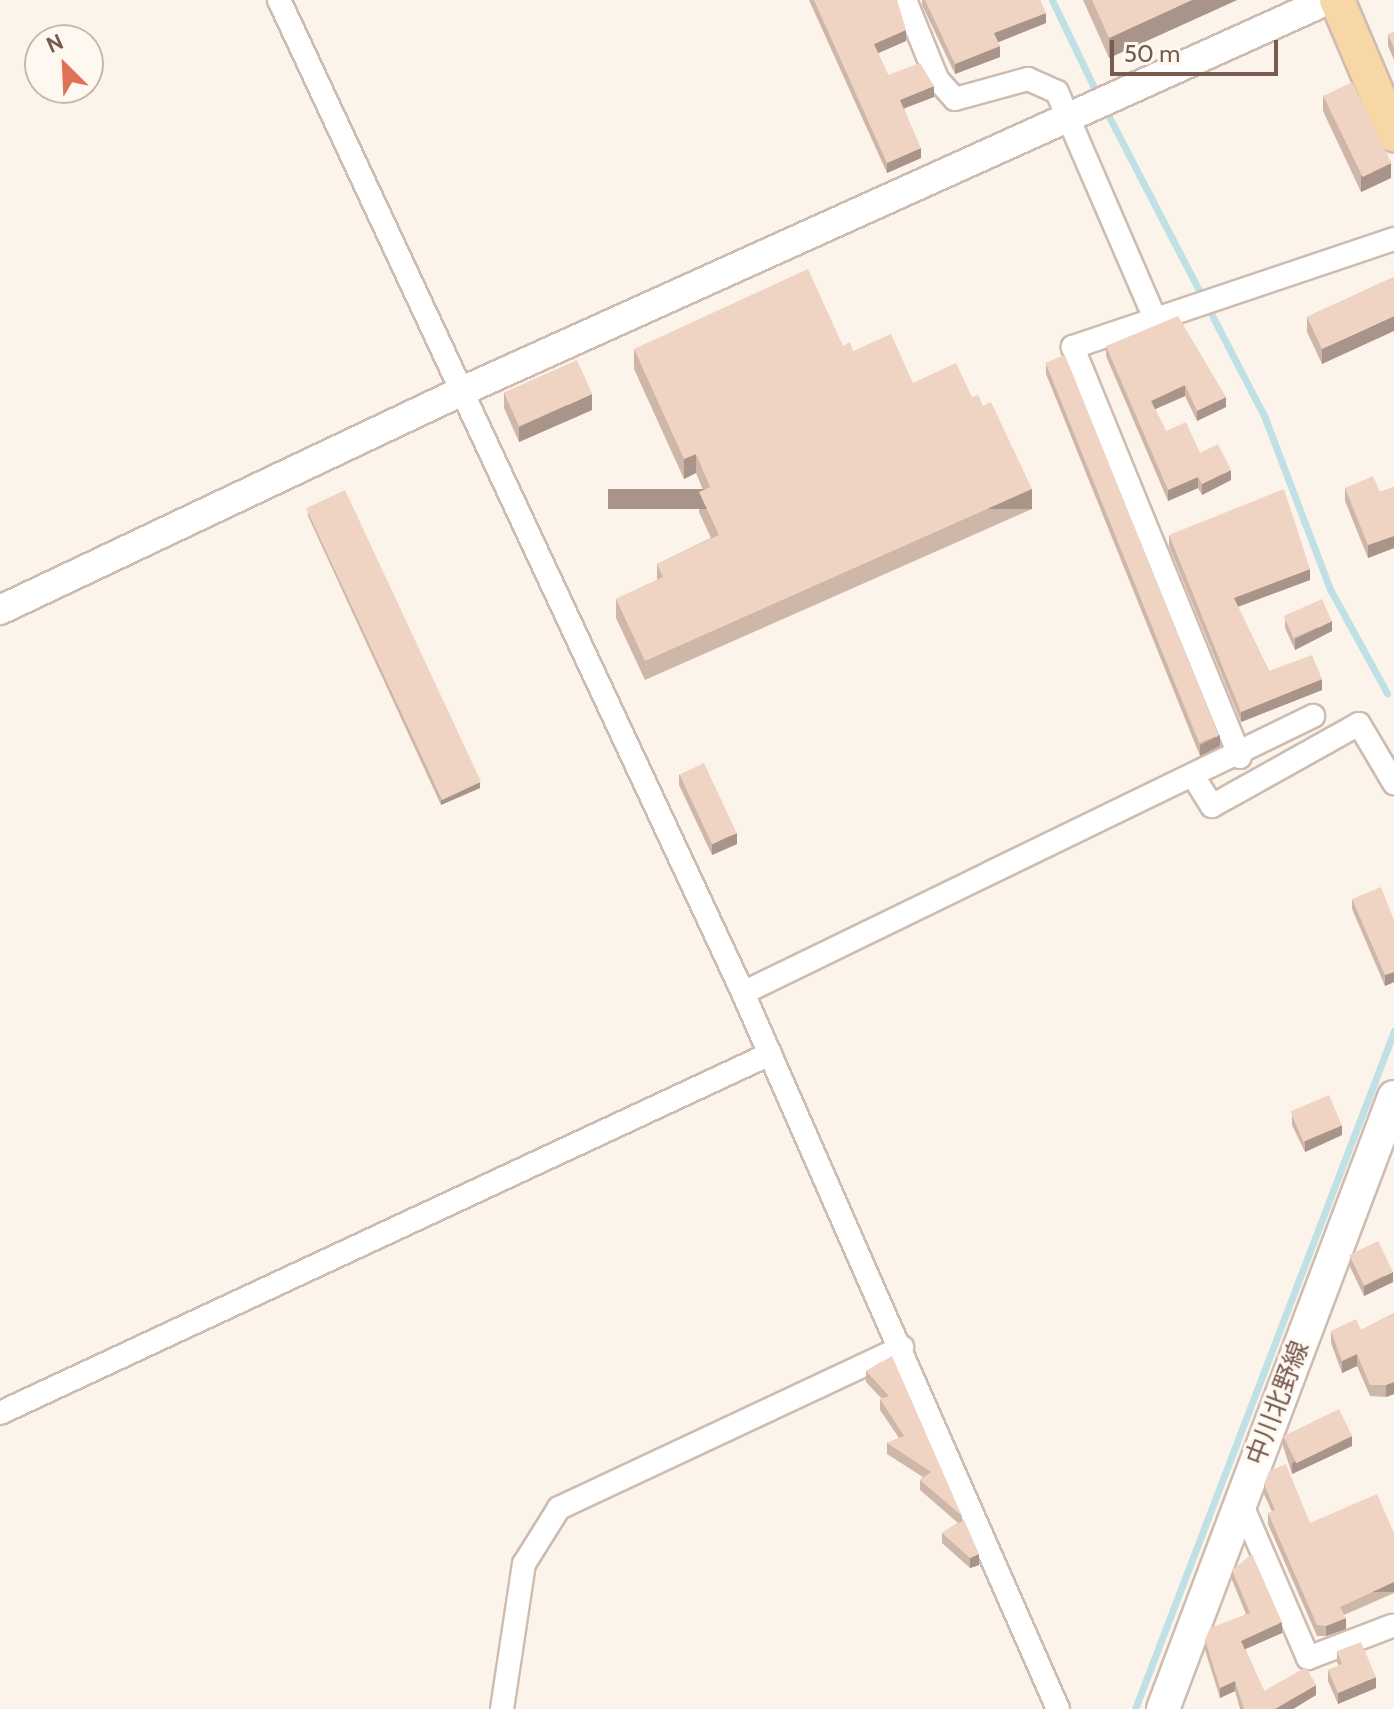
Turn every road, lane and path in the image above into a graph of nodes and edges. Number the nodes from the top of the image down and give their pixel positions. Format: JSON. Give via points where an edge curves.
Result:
{"nodes":[{"id":1,"x":279,"y":0,"type":"edge"},
{"id":2,"x":905,"y":0,"type":"edge"},
{"id":3,"x":1328,"y":0,"type":"edge"},
{"id":4,"x":1337,"y":0,"type":"edge"},
{"id":5,"x":1073,"y":121,"type":"junction"},
{"id":6,"x":1394,"y":134,"type":"edge"},
{"id":7,"x":1394,"y":239,"type":"edge"},
{"id":8,"x":1155,"y":319,"type":"junction"},
{"id":9,"x":458,"y":393,"type":"junction"},
{"id":10,"x":0,"y":610,"type":"edge"},
{"id":11,"x":1313,"y":716,"type":"dead end"},
{"id":12,"x":1240,"y":757,"type":"junction"},
{"id":13,"x":1195,"y":779,"type":"junction"},
{"id":14,"x":1394,"y":783,"type":"edge"},
{"id":15,"x":743,"y":993,"type":"junction"},
{"id":16,"x":770,"y":1054,"type":"junction"},
{"id":17,"x":1394,"y":1097,"type":"edge"},
{"id":18,"x":902,"y":1347,"type":"junction"},
{"id":19,"x":0,"y":1413,"type":"edge"},
{"id":20,"x":1241,"y":1503,"type":"junction"},
{"id":21,"x":1392,"y":1626,"type":"edge"},
{"id":22,"x":502,"y":1709,"type":"edge"},
{"id":23,"x":1058,"y":1709,"type":"edge"},
{"id":24,"x":1163,"y":1709,"type":"edge"}],
"edges":[{"from":1,"to":9,"type":"street"},
{"from":2,"to":5,"type":"street","via":[[944,92],[964,101],[1028,79],[1057,92]]},
{"from":3,"to":5,"type":"street"},
{"from":4,"to":6,"type":"main road"},
{"from":5,"to":8,"type":"street"},
{"from":5,"to":9,"type":"street"},
{"from":7,"to":8,"type":"street"},
{"from":8,"to":12,"type":"street","via":[[1073,347]]},
{"from":9,"to":10,"type":"street"},
{"from":9,"to":15,"type":"street"},
{"from":11,"to":12,"type":"street"},
{"from":12,"to":13,"type":"street"},
{"from":13,"to":14,"type":"street","via":[[1212,806],[1359,724]]},
{"from":13,"to":15,"type":"street"},
{"from":15,"to":16,"type":"street"},
{"from":16,"to":18,"type":"street"},
{"from":16,"to":19,"type":"street"},
{"from":17,"to":20,"type":"main road","name":"中川北野線"},
{"from":18,"to":22,"type":"street","via":[[559,1508],[524,1564]]},
{"from":18,"to":23,"type":"street"},
{"from":20,"to":21,"type":"street","via":[[1308,1658]]},
{"from":20,"to":24,"type":"main road","name":"中川北野線"}]}
